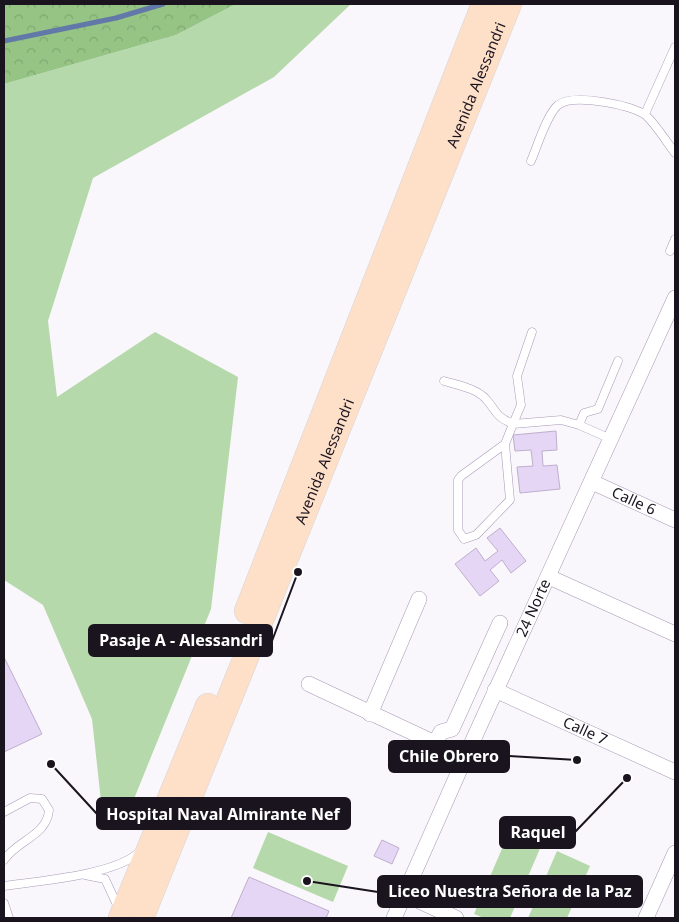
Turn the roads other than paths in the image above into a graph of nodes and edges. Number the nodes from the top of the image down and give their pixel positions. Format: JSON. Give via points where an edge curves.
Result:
{"nodes":[{"id":1,"x":484,"y":4,"type":"edge"},
{"id":2,"x":509,"y":4,"type":"edge"},
{"id":3,"x":675,"y":47,"type":"edge"},
{"id":4,"x":644,"y":114,"type":"junction"},
{"id":5,"x":675,"y":153,"type":"edge"},
{"id":6,"x":531,"y":161,"type":"dead end"},
{"id":7,"x":675,"y":239,"type":"edge"},
{"id":8,"x":670,"y":251,"type":"dead end"},
{"id":9,"x":675,"y":298,"type":"edge"},
{"id":10,"x":532,"y":332,"type":"dead end"},
{"id":11,"x":618,"y":361,"type":"dead end"},
{"id":12,"x":444,"y":381,"type":"dead end"},
{"id":13,"x":514,"y":424,"type":"junction"},
{"id":14,"x":579,"y":425,"type":"junction"},
{"id":15,"x":611,"y":439,"type":"junction"},
{"id":16,"x":505,"y":444,"type":"junction"},
{"id":17,"x":592,"y":482,"type":"junction"},
{"id":18,"x":675,"y":520,"type":"edge"},
{"id":19,"x":549,"y":577,"type":"junction"},
{"id":20,"x":419,"y":598,"type":"dead end"},
{"id":21,"x":500,"y":623,"type":"dead end"},
{"id":22,"x":675,"y":634,"type":"edge"},
{"id":23,"x":309,"y":684,"type":"dead end"},
{"id":24,"x":495,"y":690,"type":"junction"},
{"id":25,"x":370,"y":714,"type":"junction"},
{"id":26,"x":435,"y":743,"type":"junction"},
{"id":27,"x":464,"y":760,"type":"junction"},
{"id":28,"x":675,"y":772,"type":"edge"},
{"id":29,"x":4,"y":812,"type":"edge"},
{"id":30,"x":161,"y":845,"type":"junction"},
{"id":31,"x":675,"y":853,"type":"edge"},
{"id":32,"x":4,"y":860,"type":"edge"},
{"id":33,"x":80,"y":874,"type":"junction"},
{"id":34,"x":4,"y":886,"type":"edge"},
{"id":35,"x":404,"y":894,"type":"junction"},
{"id":36,"x":4,"y":903,"type":"edge"},
{"id":37,"x":9,"y":918,"type":"edge"},
{"id":38,"x":121,"y":918,"type":"edge"},
{"id":39,"x":141,"y":918,"type":"edge"},
{"id":40,"x":159,"y":918,"type":"edge"},
{"id":41,"x":394,"y":918,"type":"edge"},
{"id":42,"x":456,"y":918,"type":"edge"},
{"id":43,"x":646,"y":918,"type":"edge"}],
"edges":[{"from":1,"to":30,"type":"main road","name":"Avenida Alessandri","via":[[236,638]]},
{"from":2,"to":30,"type":"main road","name":"Avenida Alessandri"},
{"from":3,"to":4,"type":"lane"},
{"from":4,"to":5,"type":"lane"},
{"from":4,"to":6,"type":"lane","via":[[598,100],[572,100],[558,105]]},
{"from":7,"to":8,"type":"lane"},
{"from":9,"to":15,"type":"street","name":"24 Norte"},
{"from":10,"to":13,"type":"lane","via":[[516,376],[521,405]]},
{"from":11,"to":14,"type":"lane","via":[[598,409],[584,413]]},
{"from":12,"to":13,"type":"lane","via":[[476,392],[485,398],[499,418]]},
{"from":13,"to":14,"type":"lane","via":[[561,420]]},
{"from":13,"to":16,"type":"lane"},
{"from":14,"to":15,"type":"lane"},
{"from":15,"to":17,"type":"street","name":"24 Norte"},
{"from":16,"to":16,"type":"lane","via":[[510,500],[476,535],[464,539],[458,530],[458,480]]},
{"from":17,"to":18,"type":"street","name":"Calle 6"},
{"from":17,"to":19,"type":"street","name":"24 Norte"},
{"from":19,"to":22,"type":"street"},
{"from":19,"to":24,"type":"street","name":"24 Norte"},
{"from":20,"to":25,"type":"street"},
{"from":21,"to":26,"type":"street","via":[[452,729],[441,732]]},
{"from":23,"to":25,"type":"street"},
{"from":24,"to":27,"type":"street","name":"24 Norte"},
{"from":24,"to":28,"type":"street","name":"Calle 7"},
{"from":25,"to":26,"type":"street"},
{"from":26,"to":27,"type":"street"},
{"from":27,"to":35,"type":"street","name":"24 Norte"},
{"from":29,"to":32,"type":"lane","via":[[30,798],[42,799],[49,810],[41,831],[13,848]]},
{"from":30,"to":33,"type":"lane","via":[[130,861]]},
{"from":30,"to":38,"type":"main road","name":"Avenida Alessandri"},
{"from":30,"to":39,"type":"main road","name":"Avenida Alessandri"},
{"from":30,"to":40,"type":"main road"},
{"from":31,"to":43,"type":"street"},
{"from":33,"to":34,"type":"lane"},
{"from":33,"to":38,"type":"lane","via":[[105,880],[116,899]]},
{"from":35,"to":41,"type":"street","name":"24 Norte"},
{"from":35,"to":42,"type":"street"},
{"from":36,"to":37,"type":"lane"}]}
